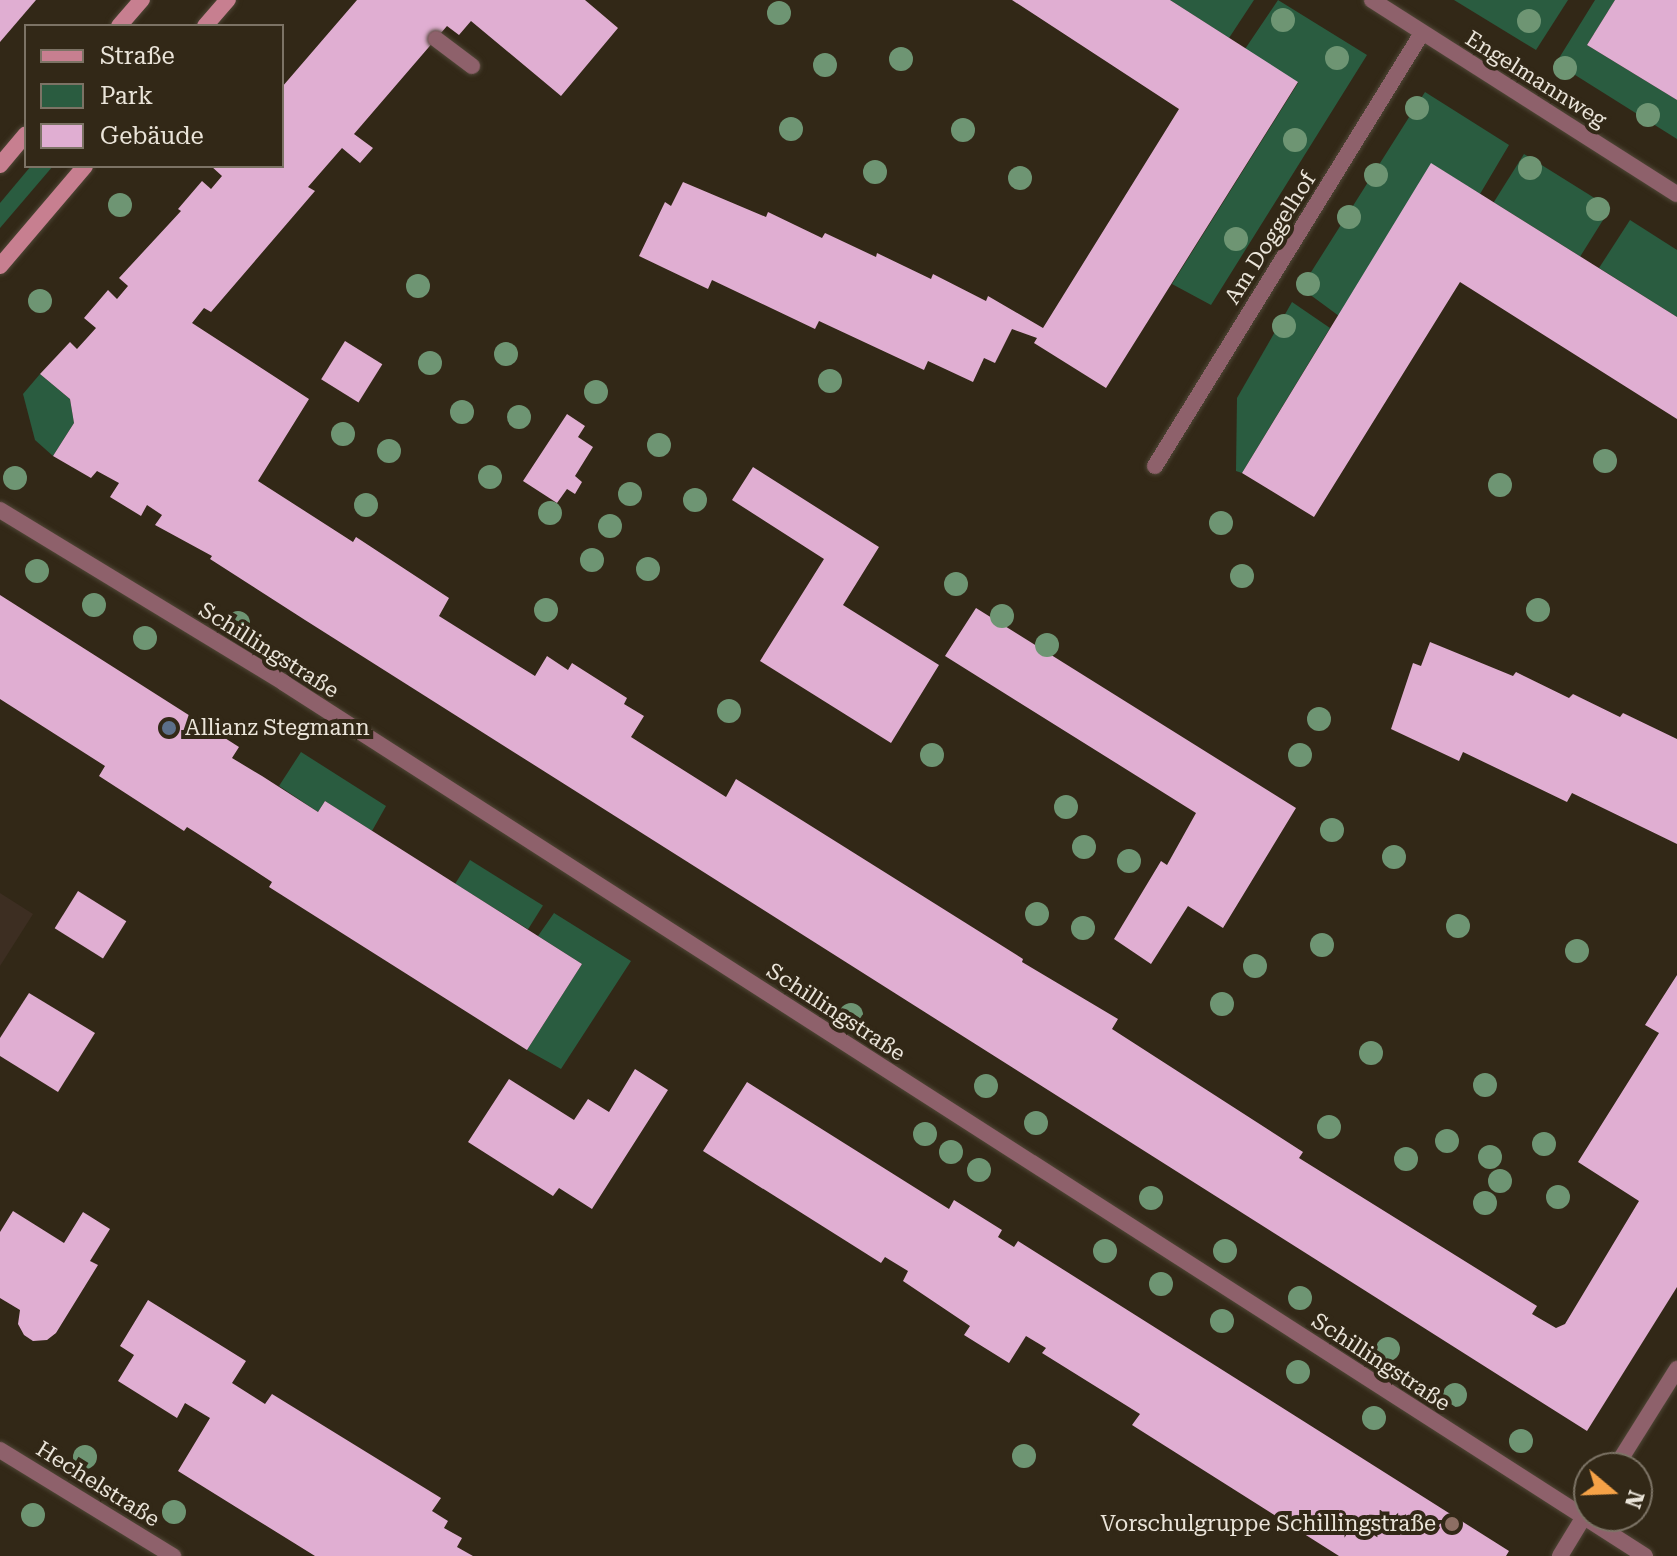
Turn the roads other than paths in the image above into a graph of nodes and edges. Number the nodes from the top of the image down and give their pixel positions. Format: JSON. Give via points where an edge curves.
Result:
{"nodes":[{"id":1,"x":142,"y":0,"type":"edge"},
{"id":2,"x":228,"y":0,"type":"edge"},
{"id":3,"x":1372,"y":0,"type":"edge"},
{"id":4,"x":121,"y":24,"type":"edge"},
{"id":5,"x":207,"y":24,"type":"edge"},
{"id":6,"x":1422,"y":33,"type":"junction"},
{"id":7,"x":436,"y":39,"type":"dead end"},
{"id":8,"x":472,"y":66,"type":"dead end"},
{"id":9,"x":24,"y":136,"type":"edge"},
{"id":10,"x":0,"y":165,"type":"edge"},
{"id":11,"x":83,"y":168,"type":"edge"},
{"id":12,"x":1677,"y":194,"type":"edge"},
{"id":13,"x":0,"y":266,"type":"edge"},
{"id":14,"x":1155,"y":466,"type":"dead end"},
{"id":15,"x":0,"y":510,"type":"edge"},
{"id":16,"x":1677,"y":1369,"type":"edge"},
{"id":17,"x":0,"y":1450,"type":"edge"},
{"id":18,"x":1625,"y":1452,"type":"edge"},
{"id":19,"x":1573,"y":1505,"type":"edge"},
{"id":20,"x":1575,"y":1532,"type":"edge"},
{"id":21,"x":1612,"y":1532,"type":"edge"},
{"id":22,"x":173,"y":1556,"type":"edge"},
{"id":23,"x":1560,"y":1556,"type":"edge"},
{"id":24,"x":1645,"y":1556,"type":"edge"}],
"edges":[{"from":1,"to":4,"type":"main road"},
{"from":2,"to":5,"type":"main road"},
{"from":3,"to":6,"type":"street","name":"Engelmannweg"},
{"from":6,"to":12,"type":"street","name":"Engelmannweg"},
{"from":6,"to":14,"type":"street","name":"Am Doggelhof"},
{"from":7,"to":8,"type":"street"},
{"from":9,"to":10,"type":"main road"},
{"from":11,"to":13,"type":"main road"},
{"from":15,"to":19,"type":"street","name":"Schillingstraße","via":[[284,683]]},
{"from":16,"to":18,"type":"street"},
{"from":17,"to":22,"type":"street","name":"Hechelstraße"},
{"from":20,"to":23,"type":"street"},
{"from":21,"to":24,"type":"street","name":"Schillingstraße"}]}
